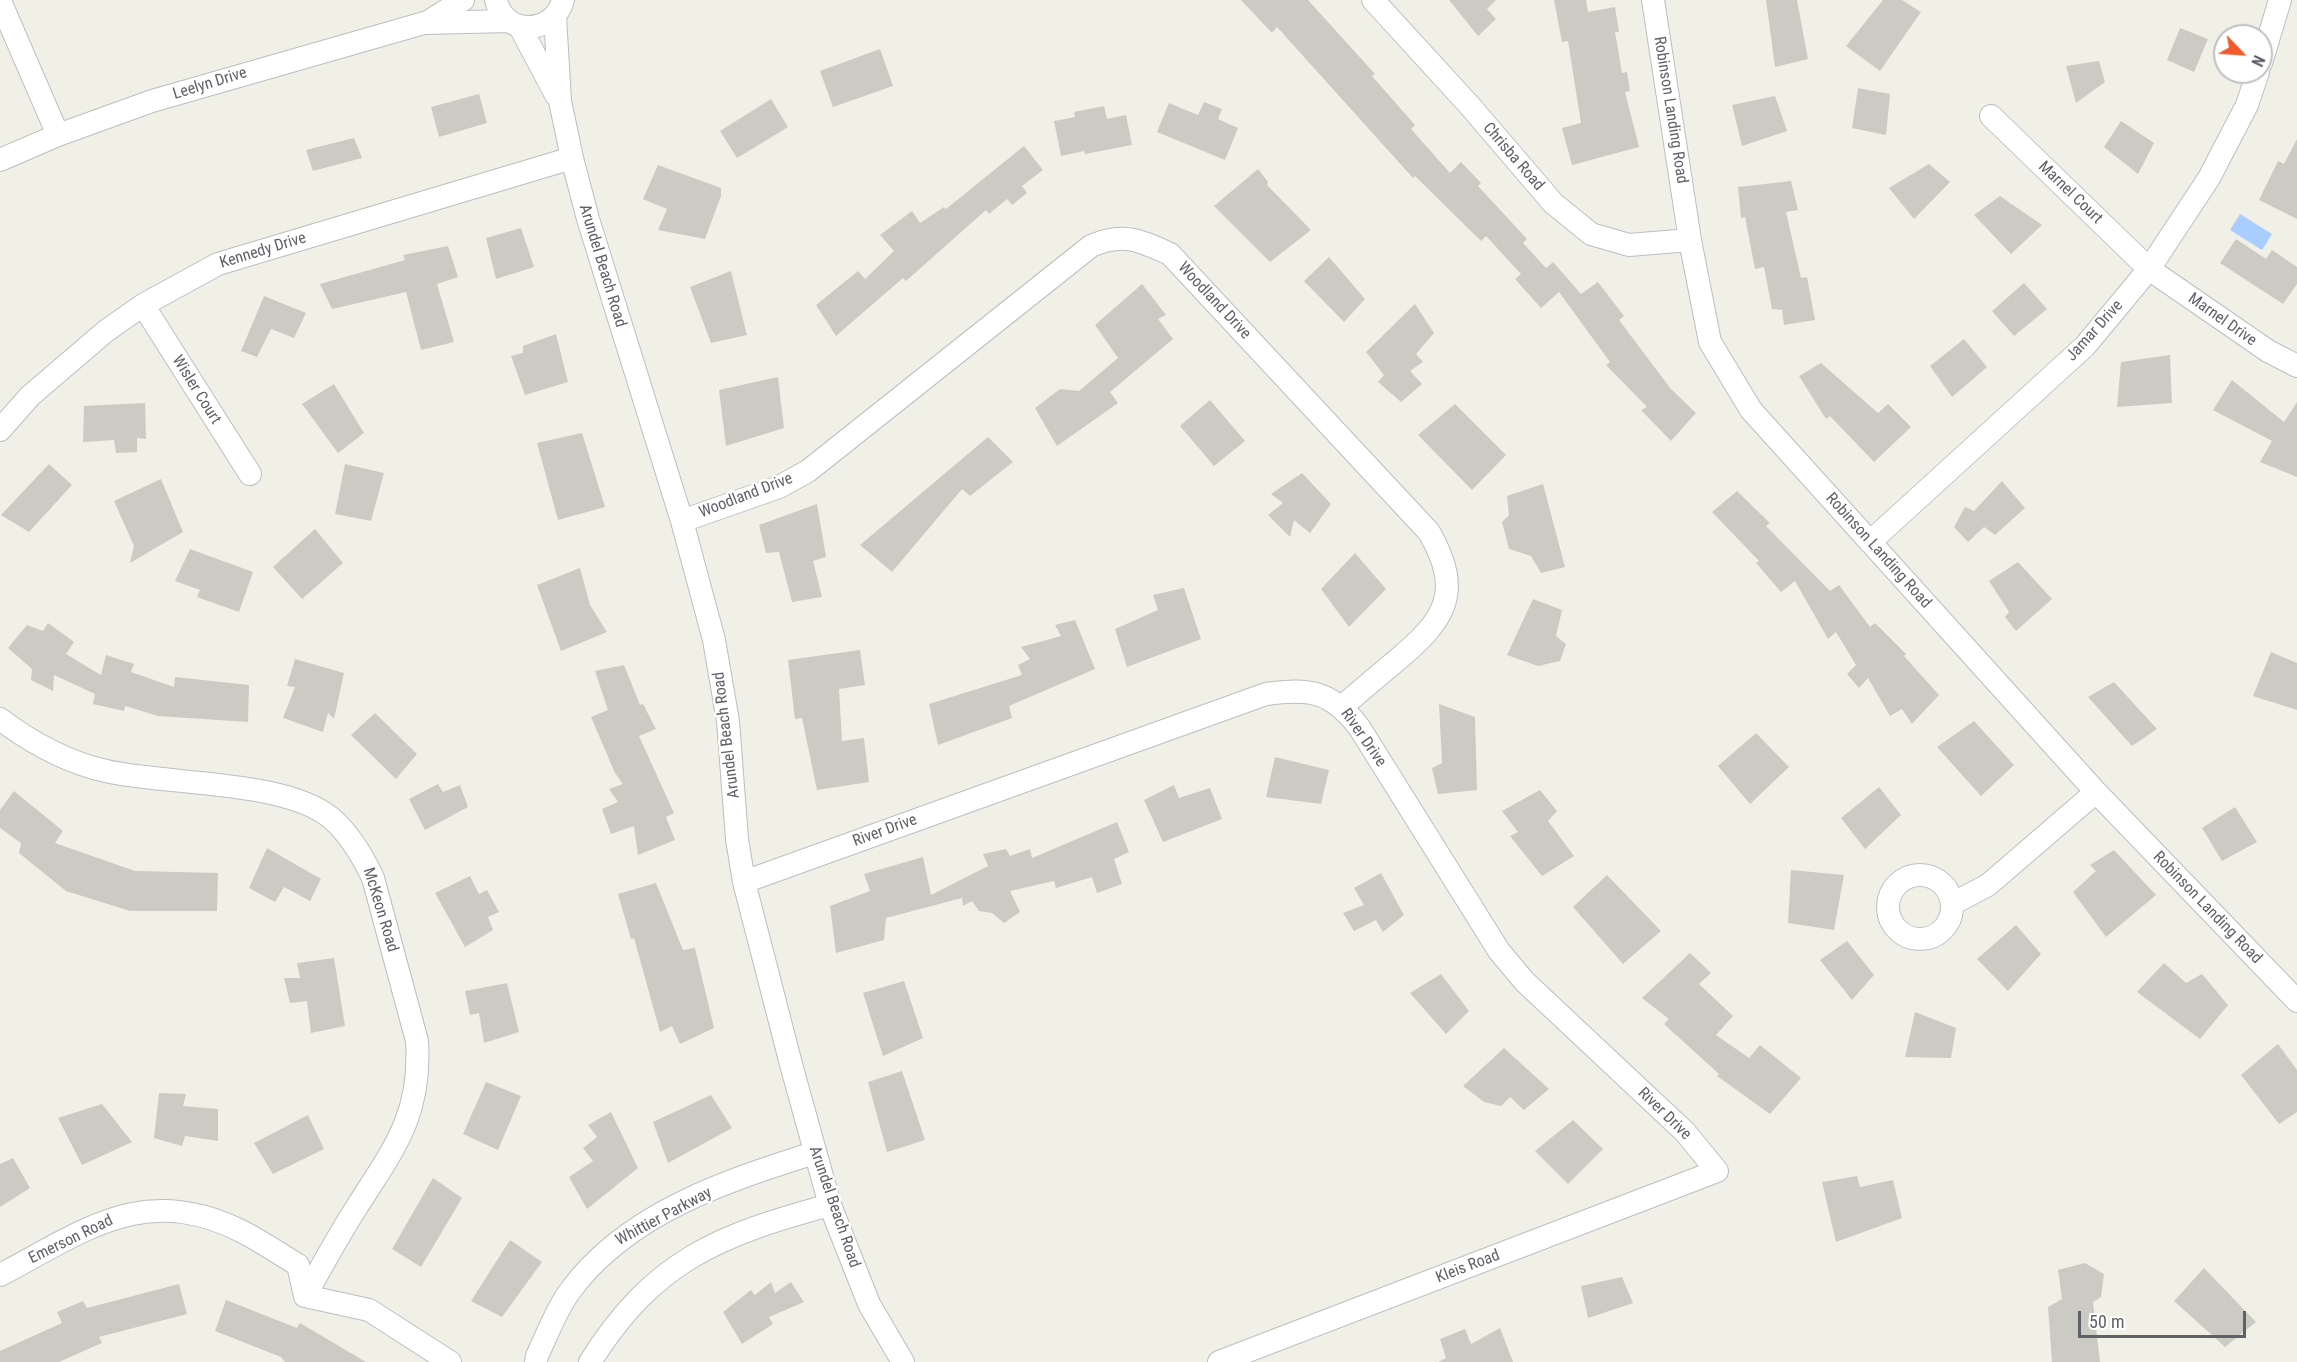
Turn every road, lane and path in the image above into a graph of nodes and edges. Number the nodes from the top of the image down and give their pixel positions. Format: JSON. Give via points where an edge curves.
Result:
{"nodes":[{"id":1,"x":0,"y":0,"type":"edge"},
{"id":2,"x":463,"y":0,"type":"edge"},
{"id":3,"x":496,"y":0,"type":"edge"},
{"id":4,"x":1373,"y":0,"type":"edge"},
{"id":5,"x":1653,"y":0,"type":"edge"},
{"id":6,"x":2280,"y":0,"type":"edge"},
{"id":7,"x":563,"y":6,"type":"edge"},
{"id":8,"x":424,"y":23,"type":"junction"},
{"id":9,"x":514,"y":24,"type":"junction"},
{"id":10,"x":2273,"y":24,"type":"edge"},
{"id":11,"x":2254,"y":84,"type":"edge"},
{"id":12,"x":560,"y":101,"type":"junction"},
{"id":13,"x":1991,"y":116,"type":"dead end"},
{"id":14,"x":57,"y":135,"type":"junction"},
{"id":15,"x":572,"y":158,"type":"junction"},
{"id":16,"x":0,"y":160,"type":"edge"},
{"id":17,"x":1690,"y":240,"type":"junction"},
{"id":18,"x":2149,"y":269,"type":"junction"},
{"id":19,"x":143,"y":305,"type":"junction"},
{"id":20,"x":2297,"y":366,"type":"edge"},
{"id":21,"x":0,"y":430,"type":"edge"},
{"id":22,"x":250,"y":474,"type":"dead end"},
{"id":23,"x":681,"y":521,"type":"junction"},
{"id":24,"x":1870,"y":542,"type":"junction"},
{"id":25,"x":1343,"y":706,"type":"junction"},
{"id":26,"x":0,"y":719,"type":"edge"},
{"id":27,"x":2096,"y":792,"type":"junction"},
{"id":28,"x":744,"y":882,"type":"junction"},
{"id":29,"x":1952,"y":904,"type":"dead end"},
{"id":30,"x":2297,"y":1001,"type":"edge"},
{"id":31,"x":814,"y":1153,"type":"junction"},
{"id":32,"x":1717,"y":1171,"type":"joint"},
{"id":33,"x":830,"y":1205,"type":"junction"},
{"id":34,"x":0,"y":1275,"type":"edge"},
{"id":35,"x":305,"y":1296,"type":"junction"},
{"id":36,"x":450,"y":1362,"type":"edge"},
{"id":37,"x":536,"y":1362,"type":"edge"},
{"id":38,"x":590,"y":1362,"type":"edge"},
{"id":39,"x":903,"y":1362,"type":"edge"},
{"id":40,"x":1219,"y":1362,"type":"edge"}],
"edges":[{"from":1,"to":14,"type":"street"},
{"from":2,"to":8,"type":"street","name":"Leelyn Drive"},
{"from":3,"to":9,"type":"street","name":"Arundel Beach Road","via":[[502,14]]},
{"from":4,"to":17,"type":"street","name":"Chrisba Road","via":[[1553,203],[1591,234],[1629,245]]},
{"from":5,"to":17,"type":"street","name":"Robinson Landing Road"},
{"from":6,"to":10,"type":"street"},
{"from":7,"to":9,"type":"street","name":"Leelyn Drive","via":[[539,27]]},
{"from":7,"to":12,"type":"street","name":"Arundel Beach Road"},
{"from":8,"to":9,"type":"street","name":"Leelyn Drive"},
{"from":8,"to":14,"type":"street","name":"Leelyn Drive","via":[[152,101]]},
{"from":9,"to":12,"type":"street","name":"Arundel Beach Road"},
{"from":11,"to":18,"type":"street","name":"Jamar Drive","via":[[2209,178]]},
{"from":12,"to":15,"type":"street","name":"Arundel Beach Road"},
{"from":13,"to":18,"type":"street","name":"Marnel Court"},
{"from":14,"to":16,"type":"street","name":"Leelyn Drive"},
{"from":15,"to":19,"type":"street","name":"Kennedy Drive","via":[[218,264]]},
{"from":15,"to":23,"type":"street","name":"Arundel Beach Road"},
{"from":17,"to":24,"type":"street","name":"Robinson Landing Road","via":[[1710,342],[1750,410]]},
{"from":18,"to":20,"type":"street","name":"Marnel Drive","via":[[2268,351]]},
{"from":18,"to":24,"type":"street","name":"Jamar Drive","via":[[2085,346]]},
{"from":19,"to":21,"type":"street","name":"Kennedy Drive","via":[[67,362]]},
{"from":19,"to":22,"type":"street","name":"Wisler Court"},
{"from":23,"to":25,"type":"street","name":"Woodland Drive","via":[[779,487],[808,471],[1090,246],[1112,238],[1129,238],[1170,254],[1429,532],[1442,555],[1447,590],[1433,627]]},
{"from":23,"to":28,"type":"street","name":"Arundel Beach Road","via":[[710,620],[723,684]]},
{"from":24,"to":27,"type":"street","name":"Robinson Landing Road"},
{"from":25,"to":28,"type":"street","name":"River Drive","via":[[1318,693],[1293,690],[1266,694]]},
{"from":25,"to":32,"type":"street","name":"River Drive","via":[[1499,951],[1525,982],[1685,1132]]},
{"from":26,"to":35,"type":"street","name":"McKeon Road","via":[[30,741],[105,771],[277,793],[307,804],[331,818],[362,855],[373,878],[417,1041],[415,1099],[394,1151]]},
{"from":27,"to":29,"type":"street","via":[[1988,885]]},
{"from":27,"to":30,"type":"street","name":"Robinson Landing Road"},
{"from":28,"to":31,"type":"street","name":"Arundel Beach Road"},
{"from":31,"to":33,"type":"street","name":"Arundel Beach Road"},
{"from":31,"to":37,"type":"street","name":"Whittier Parkway","via":[[742,1176],[685,1202],[612,1244],[569,1293]]},
{"from":32,"to":40,"type":"street","name":"Kleis Road"},
{"from":33,"to":38,"type":"street","via":[[743,1230],[680,1264],[621,1317]]},
{"from":33,"to":39,"type":"street","name":"Arundel Beach Road","via":[[869,1304]]},
{"from":34,"to":35,"type":"street","name":"Emerson Road","via":[[99,1223],[141,1210],[174,1210],[243,1232],[298,1265]]},
{"from":35,"to":36,"type":"street","via":[[369,1310]]}]}
